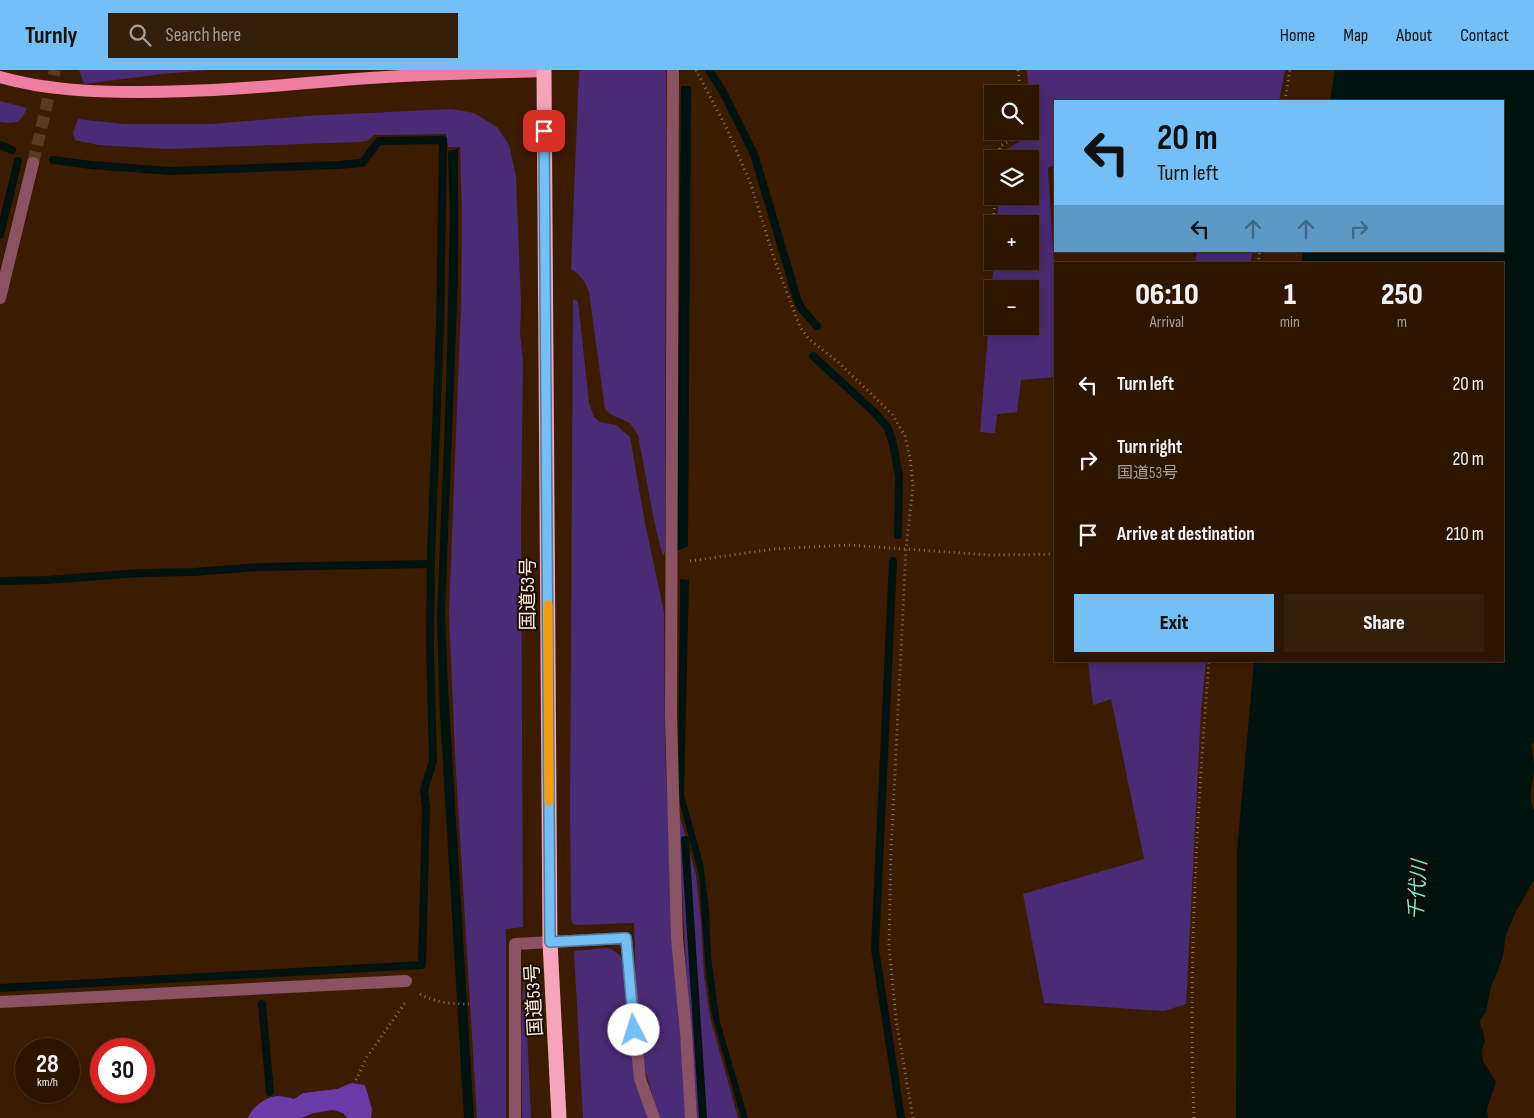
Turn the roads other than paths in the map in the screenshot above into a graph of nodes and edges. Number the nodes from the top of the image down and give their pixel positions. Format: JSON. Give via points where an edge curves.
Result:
{"nodes":[{"id":1,"x":544,"y":70,"type":"edge"},
{"id":2,"x":673,"y":70,"type":"edge"},
{"id":3,"x":0,"y":77,"type":"edge"},
{"id":4,"x":33,"y":163,"type":"tunnel mouth"},
{"id":5,"x":0,"y":298,"type":"edge"},
{"id":6,"x":550,"y":942,"type":"junction"},
{"id":7,"x":410,"y":985,"type":"road end"},
{"id":8,"x":0,"y":1002,"type":"edge"},
{"id":9,"x":515,"y":1118,"type":"edge"},
{"id":10,"x":559,"y":1118,"type":"edge"},
{"id":11,"x":654,"y":1118,"type":"edge"},
{"id":12,"x":691,"y":1118,"type":"edge"}],
"edges":[{"from":1,"to":3,"type":"main road","via":[[174,92],[93,92]]},
{"from":1,"to":6,"type":"highway","name":"国道53号"},
{"from":2,"to":12,"type":"street","via":[[671,716],[677,938]]},
{"from":4,"to":5,"type":"street"},
{"from":6,"to":9,"type":"street","via":[[515,944]]},
{"from":6,"to":10,"type":"highway","name":"国道53号"},
{"from":6,"to":11,"type":"street","via":[[626,938],[640,1079]]},
{"from":7,"to":8,"type":"street"}]}
